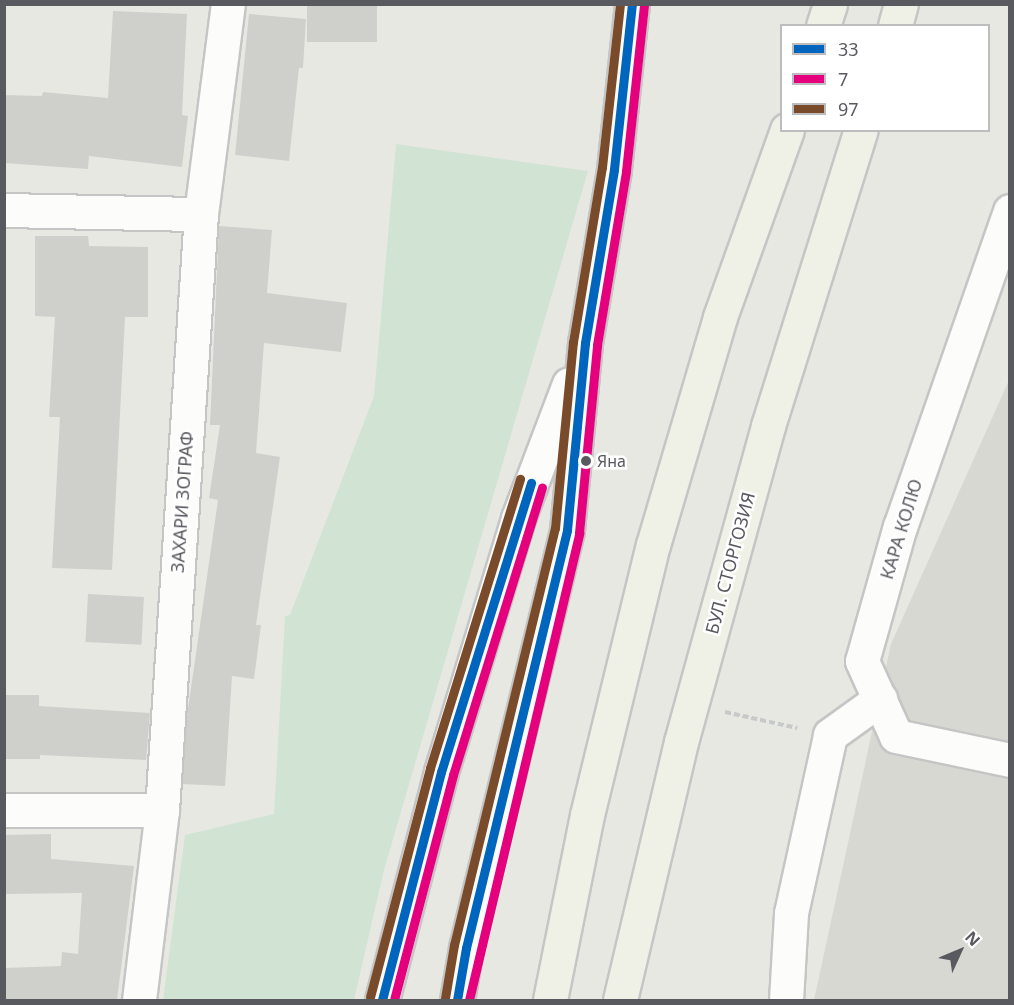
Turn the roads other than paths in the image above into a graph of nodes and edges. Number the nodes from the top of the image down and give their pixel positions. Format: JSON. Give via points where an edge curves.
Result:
{"nodes":[{"id":1,"x":228,"y":4,"type":"edge"},
{"id":2,"x":633,"y":4,"type":"edge"},
{"id":3,"x":830,"y":4,"type":"edge"},
{"id":4,"x":902,"y":4,"type":"edge"},
{"id":5,"x":824,"y":24,"type":"edge"},
{"id":6,"x":896,"y":24,"type":"edge"},
{"id":7,"x":786,"y":132,"type":"edge"},
{"id":8,"x":860,"y":132,"type":"edge"},
{"id":9,"x":4,"y":210,"type":"edge"},
{"id":10,"x":1010,"y":211,"type":"edge"},
{"id":11,"x":201,"y":214,"type":"junction"},
{"id":12,"x":585,"y":343,"type":"junction"},
{"id":13,"x":880,"y":699,"type":"junction"},
{"id":14,"x":1010,"y":759,"type":"edge"},
{"id":15,"x":4,"y":810,"type":"edge"},
{"id":16,"x":162,"y":810,"type":"junction"},
{"id":17,"x":139,"y":1000,"type":"edge"},
{"id":18,"x":382,"y":1000,"type":"edge"},
{"id":19,"x":458,"y":1000,"type":"edge"},
{"id":20,"x":550,"y":1000,"type":"edge"},
{"id":21,"x":620,"y":1000,"type":"edge"},
{"id":22,"x":786,"y":1000,"type":"edge"}],
"edges":[{"from":1,"to":11,"type":"street","name":"ЗАХАРИ ЗОГРАФ"},
{"from":2,"to":12,"type":"street","via":[[614,169]]},
{"from":3,"to":5,"type":"main road"},
{"from":4,"to":6,"type":"main road"},
{"from":7,"to":20,"type":"main road","via":[[720,317],[653,545],[587,815]]},
{"from":8,"to":21,"type":"main road","name":"БУЛ. СТОРГОЗИЯ","via":[[768,426],[681,742]]},
{"from":9,"to":11,"type":"street"},
{"from":10,"to":13,"type":"street","name":"КАРА КОЛЮ","via":[[900,526],[862,661]]},
{"from":11,"to":16,"type":"street","name":"ЗАХАРИ ЗОГРАФ"},
{"from":12,"to":18,"type":"street","via":[[518,518],[441,772]]},
{"from":12,"to":19,"type":"street","via":[[567,530],[466,948]]},
{"from":13,"to":14,"type":"street","name":"КАРА КОЛЮ","via":[[896,735]]},
{"from":13,"to":22,"type":"street","via":[[830,735],[791,913]]},
{"from":15,"to":16,"type":"street"},
{"from":16,"to":17,"type":"street","name":"ЗАХАРИ ЗОГРАФ"}]}
